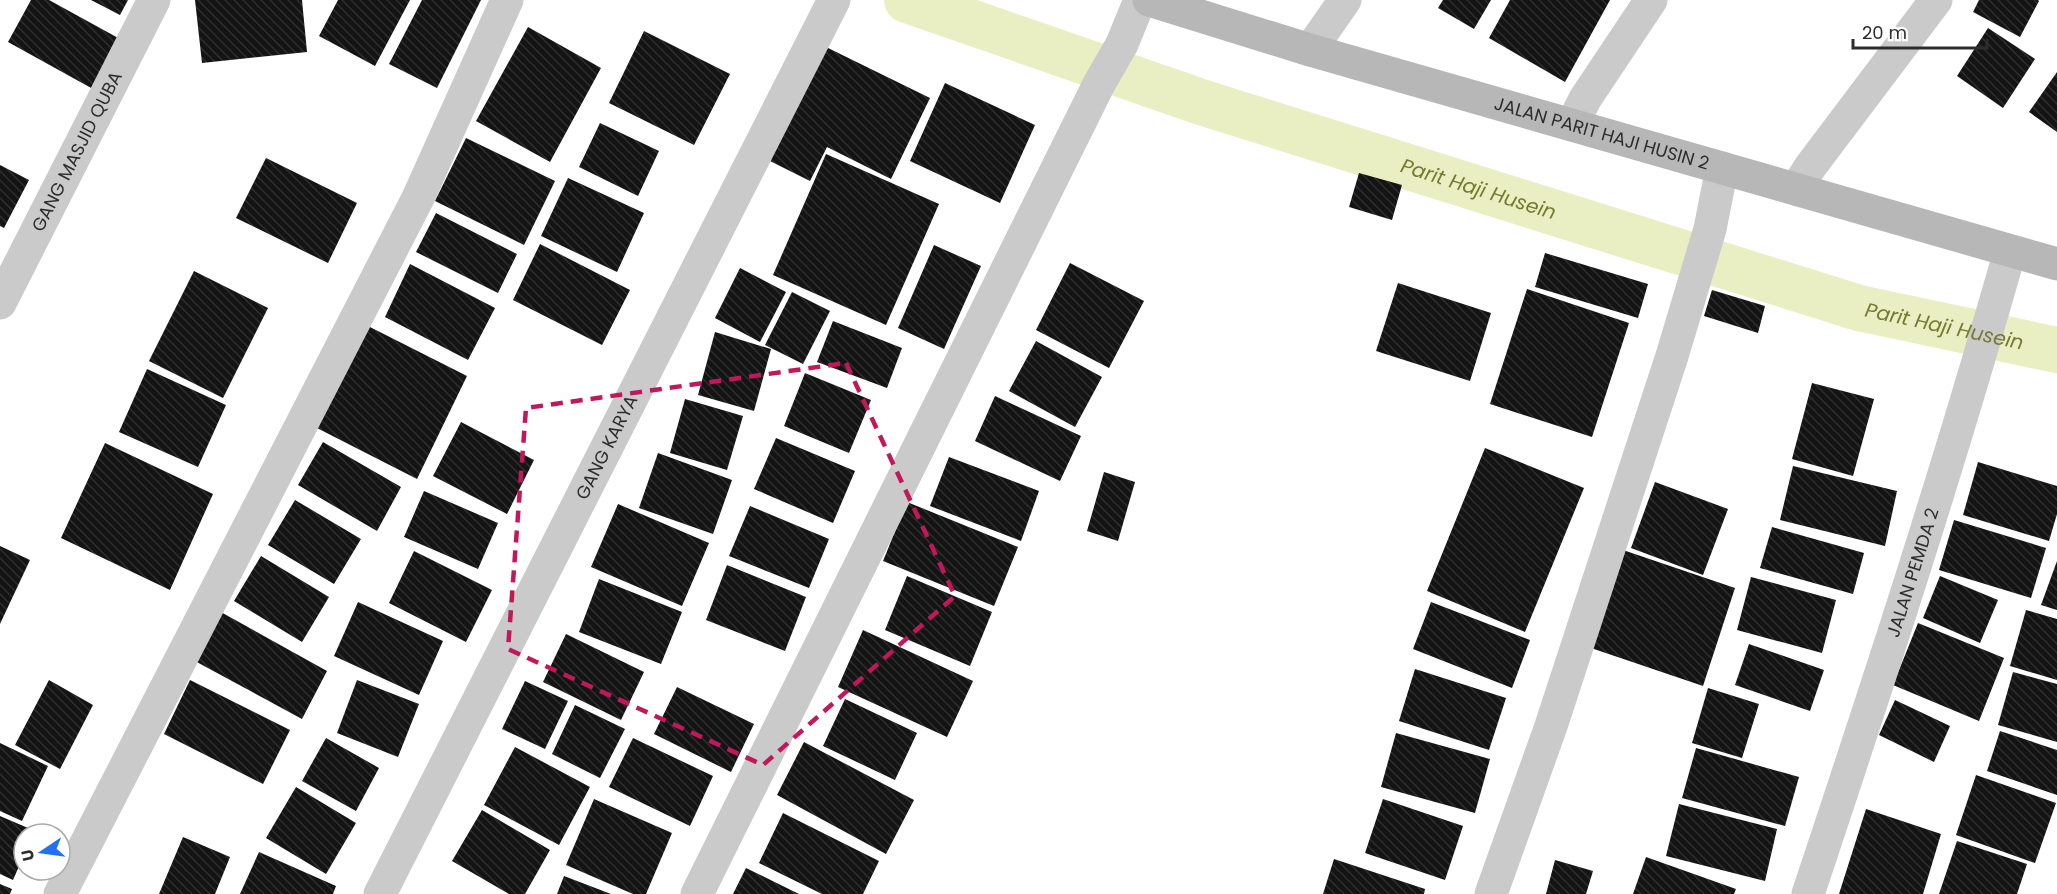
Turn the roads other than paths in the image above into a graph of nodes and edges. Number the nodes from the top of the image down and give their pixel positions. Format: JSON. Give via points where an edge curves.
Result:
{"nodes":[{"id":1,"x":154,"y":0,"type":"edge"},
{"id":2,"x":507,"y":0,"type":"edge"},
{"id":3,"x":1140,"y":0,"type":"edge"},
{"id":4,"x":1149,"y":0,"type":"edge"},
{"id":5,"x":1345,"y":0,"type":"edge"},
{"id":6,"x":1651,"y":0,"type":"edge"},
{"id":7,"x":1936,"y":0,"type":"edge"},
{"id":8,"x":832,"y":4,"type":"edge"},
{"id":9,"x":1310,"y":50,"type":"junction"},
{"id":10,"x":1572,"y":125,"type":"junction"},
{"id":11,"x":1722,"y":168,"type":"junction"},
{"id":12,"x":1796,"y":189,"type":"junction"},
{"id":13,"x":2010,"y":250,"type":"junction"},
{"id":14,"x":2055,"y":260,"type":"edge"},
{"id":15,"x":0,"y":303,"type":"edge"},
{"id":16,"x":60,"y":894,"type":"edge"},
{"id":17,"x":380,"y":894,"type":"edge"},
{"id":18,"x":697,"y":894,"type":"edge"},
{"id":19,"x":1491,"y":894,"type":"edge"},
{"id":20,"x":1808,"y":894,"type":"edge"}],
"edges":[{"from":1,"to":15,"type":"street","name":"GANG MASJID QUBA"},
{"from":2,"to":16,"type":"street","via":[[418,198]]},
{"from":3,"to":18,"type":"street","via":[[1122,44]]},
{"from":4,"to":9,"type":"street","name":"JALAN PARIT HAJI HUSIN 2"},
{"from":5,"to":9,"type":"street"},
{"from":6,"to":10,"type":"street"},
{"from":7,"to":12,"type":"street"},
{"from":8,"to":17,"type":"street","name":"GANG KARYA"},
{"from":9,"to":10,"type":"street","name":"JALAN PARIT HAJI HUSIN 2"},
{"from":10,"to":11,"type":"street","name":"JALAN PARIT HAJI HUSIN 2"},
{"from":11,"to":12,"type":"street","name":"JALAN PARIT HAJI HUSIN 2"},
{"from":11,"to":19,"type":"street","via":[[1710,229],[1672,356],[1551,726]]},
{"from":12,"to":13,"type":"street","name":"JALAN PARIT HAJI HUSIN 2"},
{"from":13,"to":14,"type":"street","name":"JALAN PARIT HAJI HUSIN 2"},
{"from":13,"to":20,"type":"street","name":"JALAN PEMDA 2","via":[[1976,372]]}]}
